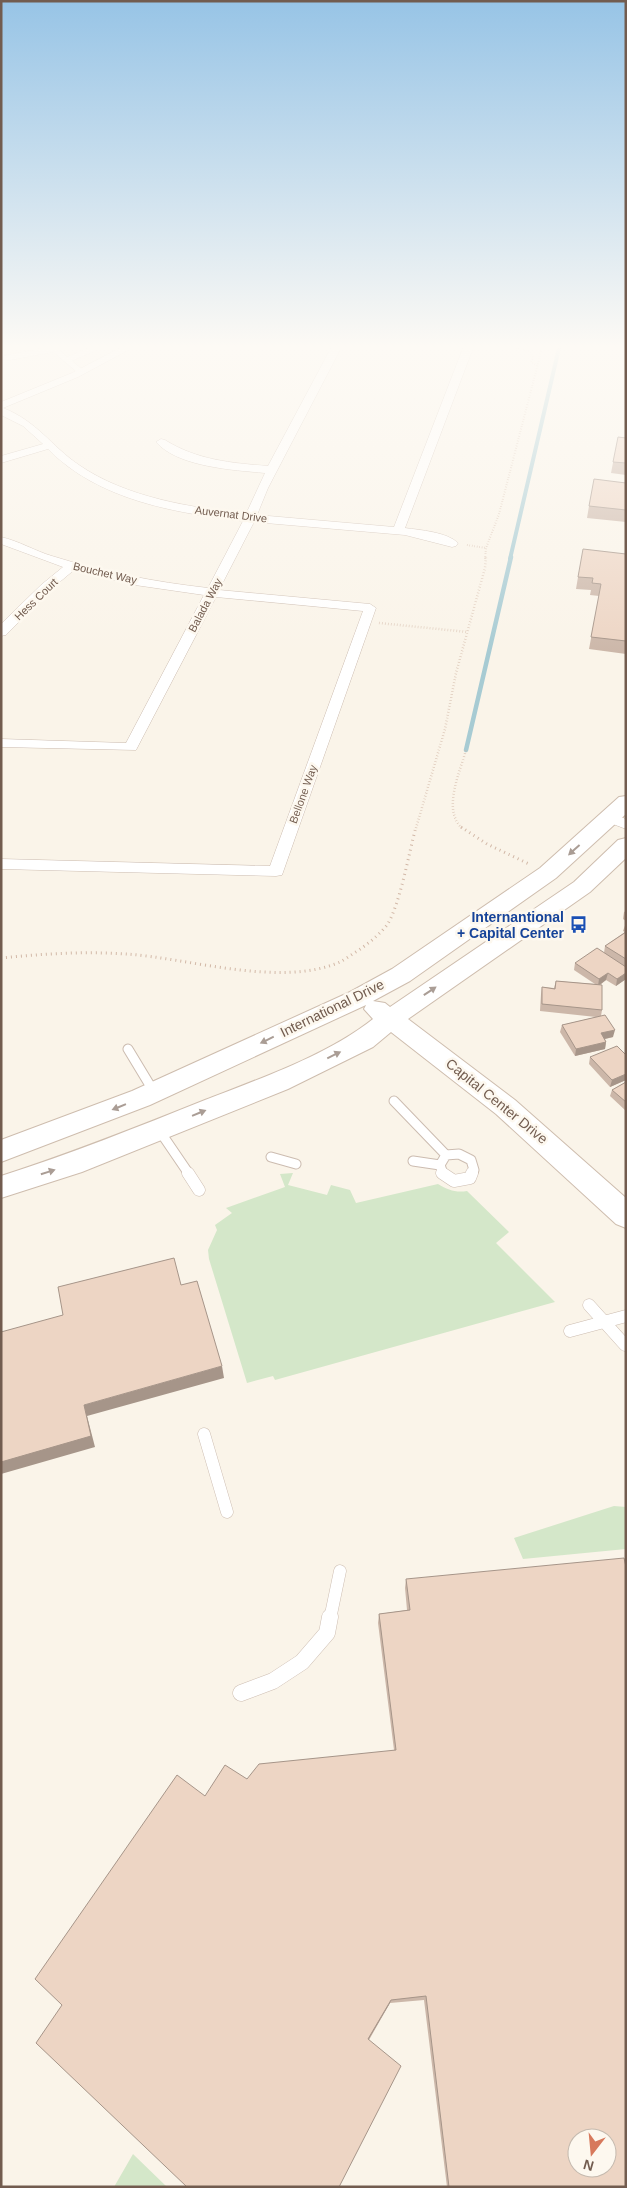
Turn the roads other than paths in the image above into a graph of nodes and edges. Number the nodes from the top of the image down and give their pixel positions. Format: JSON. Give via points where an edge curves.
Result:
{"nodes":[{"id":1,"x":33,"y":450,"type":"edge"},
{"id":2,"x":56,"y":450,"type":"edge"},
{"id":3,"x":174,"y":450,"type":"edge"},
{"id":4,"x":282,"y":450,"type":"edge"},
{"id":5,"x":429,"y":450,"type":"edge"},
{"id":6,"x":1,"y":460,"type":"edge"},
{"id":7,"x":271,"y":470,"type":"junction"},
{"id":8,"x":251,"y":517,"type":"junction"},
{"id":9,"x":398,"y":531,"type":"junction"},
{"id":10,"x":1,"y":540,"type":"edge"},
{"id":11,"x":452,"y":543,"type":"dead end"},
{"id":12,"x":72,"y":566,"type":"junction"},
{"id":13,"x":212,"y":592,"type":"junction"},
{"id":14,"x":1,"y":632,"type":"edge"},
{"id":15,"x":1,"y":744,"type":"edge"},
{"id":16,"x":621,"y":814,"type":"edge"},
{"id":17,"x":626,"y":845,"type":"edge"},
{"id":18,"x":1,"y":864,"type":"edge"},
{"id":19,"x":359,"y":998,"type":"junction"},
{"id":20,"x":390,"y":1018,"type":"junction"},
{"id":21,"x":128,"y":1049,"type":"dead end"},
{"id":22,"x":154,"y":1092,"type":"junction"},
{"id":23,"x":394,"y":1101,"type":"dead end"},
{"id":24,"x":159,"y":1130,"type":"junction"},
{"id":25,"x":53,"y":1132,"type":"junction"},
{"id":26,"x":1,"y":1151,"type":"edge"},
{"id":27,"x":446,"y":1155,"type":"junction"},
{"id":28,"x":272,"y":1157,"type":"dead end"},
{"id":29,"x":413,"y":1161,"type":"dead end"},
{"id":30,"x":1,"y":1164,"type":"edge"},
{"id":31,"x":296,"y":1164,"type":"dead end"},
{"id":32,"x":440,"y":1164,"type":"junction"},
{"id":33,"x":1,"y":1187,"type":"edge"},
{"id":34,"x":199,"y":1190,"type":"dead end"},
{"id":35,"x":626,"y":1216,"type":"edge"},
{"id":36,"x":589,"y":1305,"type":"dead end"},
{"id":37,"x":626,"y":1316,"type":"edge"},
{"id":38,"x":606,"y":1322,"type":"junction"},
{"id":39,"x":570,"y":1332,"type":"dead end"},
{"id":40,"x":625,"y":1345,"type":"edge"},
{"id":41,"x":204,"y":1434,"type":"dead end"},
{"id":42,"x":227,"y":1512,"type":"dead end"},
{"id":43,"x":340,"y":1571,"type":"dead end"},
{"id":44,"x":241,"y":1693,"type":"dead end"}],
"edges":[{"from":1,"to":6,"type":"street"},
{"from":2,"to":8,"type":"street","name":"Auvernat Drive","via":[[90,476],[134,495],[188,509]]},
{"from":3,"to":7,"type":"street","via":[[222,464]]},
{"from":4,"to":7,"type":"street","name":"Balada Way"},
{"from":5,"to":9,"type":"street"},
{"from":7,"to":8,"type":"street","name":"Balada Way"},
{"from":8,"to":9,"type":"street","name":"Auvernat Drive"},
{"from":8,"to":13,"type":"street","name":"Balada Way"},
{"from":9,"to":11,"type":"street","name":"Auvernat Drive","via":[[435,536]]},
{"from":10,"to":12,"type":"street","name":"Bouchet Way"},
{"from":12,"to":13,"type":"street","name":"Bouchet Way"},
{"from":12,"to":14,"type":"street","name":"Hess Court"},
{"from":13,"to":15,"type":"street","name":"Balada Way","via":[[131,747]]},
{"from":13,"to":18,"type":"street","name":"Bellone Way","via":[[370,608],[276,871]]},
{"from":16,"to":19,"type":"main road","name":"International Drive","one_way":true,"via":[[548,873],[443,947]]},
{"from":20,"to":17,"type":"main road","one_way":true,"via":[[582,887]]},
{"from":19,"to":20,"type":"main road","name":"Capital Center Drive"},
{"from":19,"to":22,"type":"main road","name":"International Drive","one_way":true},
{"from":24,"to":20,"type":"main road","one_way":true,"via":[[288,1078],[364,1040]]},
{"from":20,"to":35,"type":"main road","name":"Capital Center Drive","via":[[510,1110]]},
{"from":21,"to":22,"type":"lane"},
{"from":22,"to":25,"type":"main road","name":"International Drive","one_way":true},
{"from":23,"to":27,"type":"lane"},
{"from":33,"to":24,"type":"main road","one_way":true},
{"from":24,"to":34,"type":"lane"},
{"from":25,"to":26,"type":"main road","name":"International Drive"},
{"from":25,"to":30,"type":"main road"},
{"from":27,"to":32,"type":"lane"},
{"from":27,"to":32,"type":"lane","via":[[460,1154],[471,1160],[474,1165],[472,1175],[461,1181],[448,1179],[440,1170]]},
{"from":28,"to":31,"type":"lane"},
{"from":29,"to":32,"type":"lane"},
{"from":36,"to":38,"type":"lane"},
{"from":37,"to":38,"type":"lane"},
{"from":38,"to":39,"type":"lane"},
{"from":38,"to":40,"type":"lane"},
{"from":41,"to":42,"type":"lane"},
{"from":43,"to":44,"type":"lane","via":[[327,1633],[302,1662],[274,1681]]}]}
